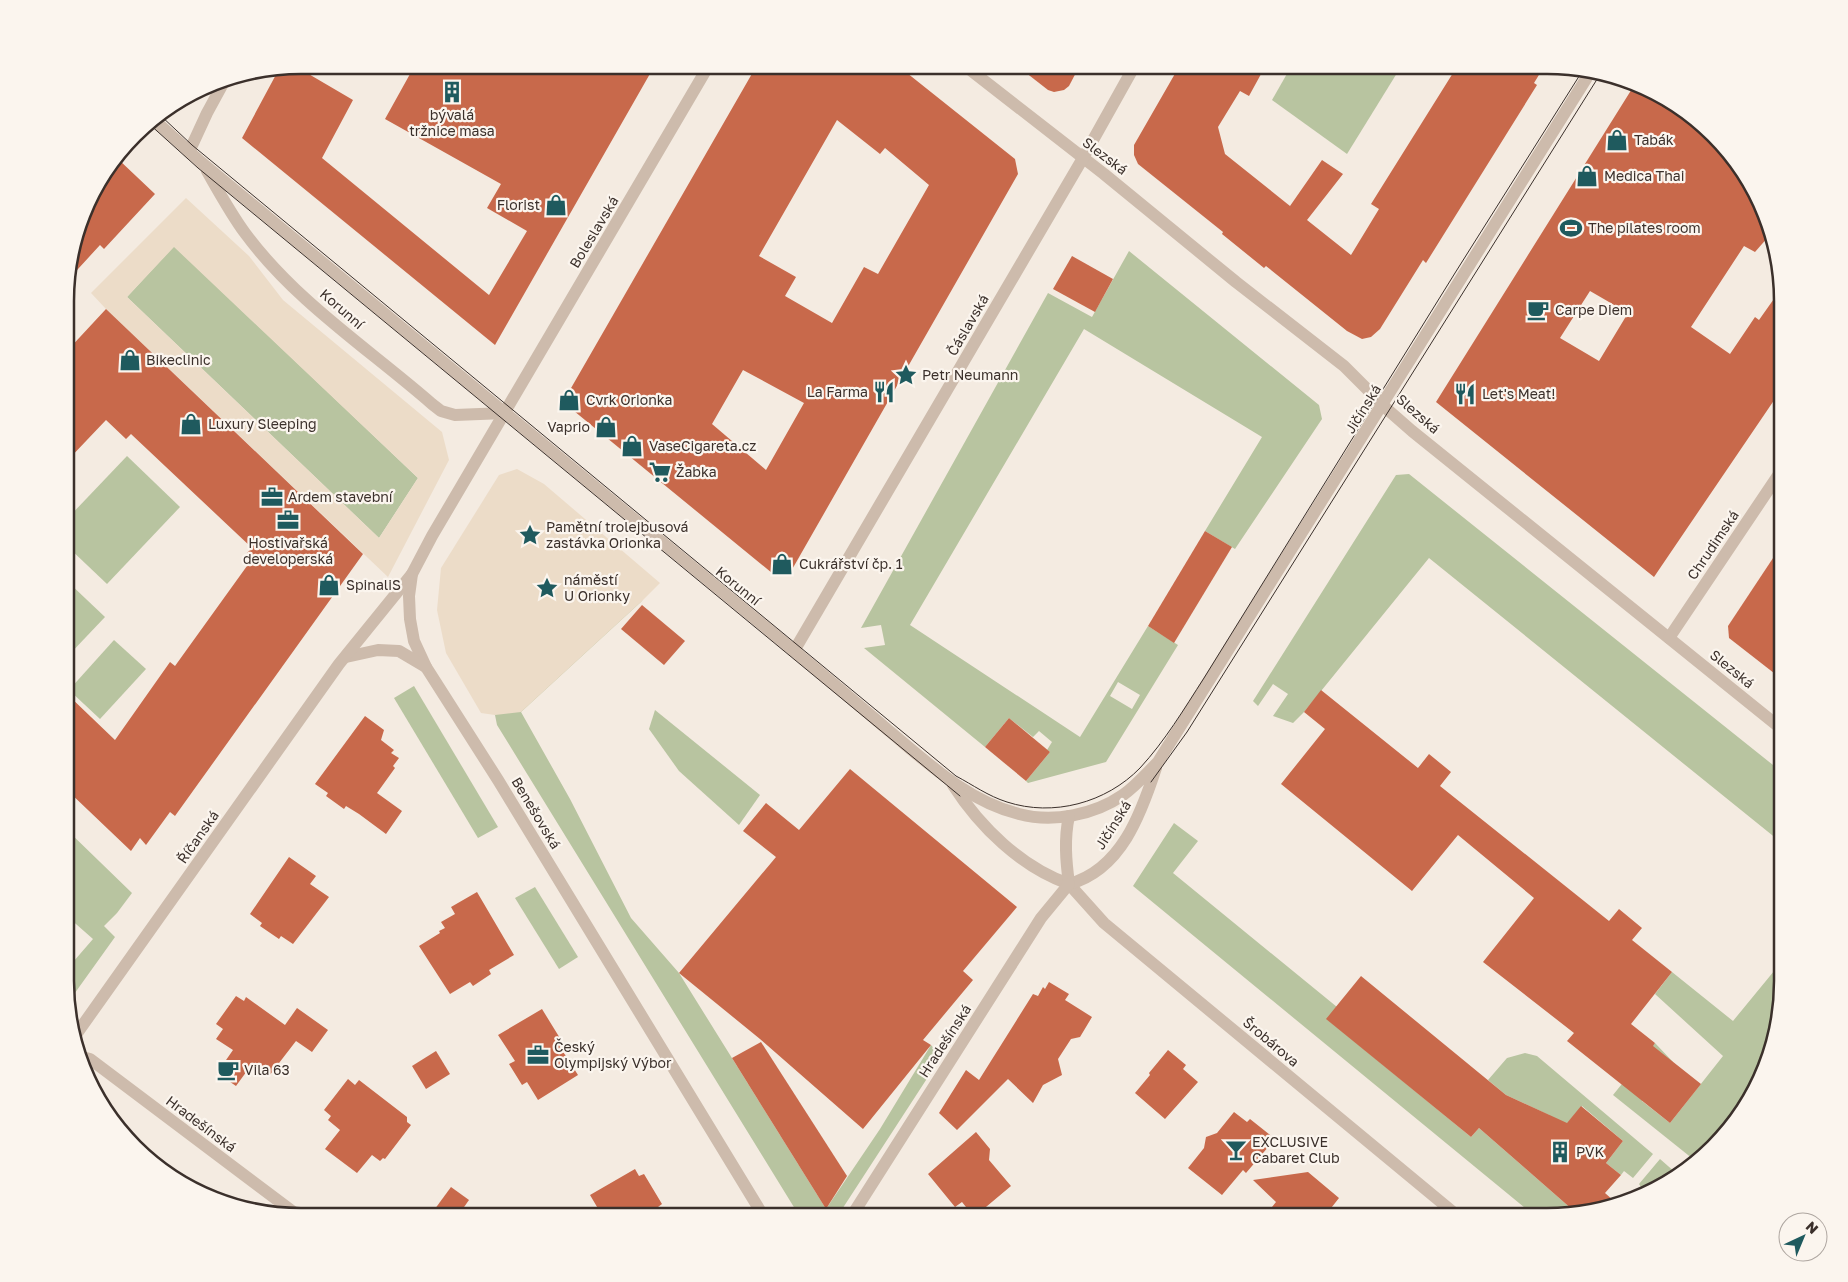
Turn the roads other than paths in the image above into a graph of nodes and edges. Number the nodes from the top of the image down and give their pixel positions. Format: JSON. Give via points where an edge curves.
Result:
{"nodes":[{"id":1,"x":704,"y":74,"type":"edge"},
{"id":2,"x":976,"y":74,"type":"edge"},
{"id":3,"x":1130,"y":74,"type":"edge"},
{"id":4,"x":1587,"y":77,"type":"edge"},
{"id":5,"x":220,"y":89,"type":"edge"},
{"id":6,"x":159,"y":124,"type":"edge"},
{"id":7,"x":189,"y":152,"type":"junction"},
{"id":8,"x":1083,"y":158,"type":"junction"},
{"id":9,"x":202,"y":163,"type":"junction"},
{"id":10,"x":1383,"y":404,"type":"junction"},
{"id":11,"x":505,"y":413,"type":"junction"},
{"id":12,"x":1774,"y":480,"type":"edge"},
{"id":13,"x":412,"y":574,"type":"junction"},
{"id":14,"x":1669,"y":638,"type":"junction"},
{"id":15,"x":794,"y":651,"type":"junction"},
{"id":16,"x":346,"y":657,"type":"junction"},
{"id":17,"x":426,"y":667,"type":"junction"},
{"id":18,"x":1774,"y":723,"type":"edge"},
{"id":19,"x":1158,"y":762,"type":"junction"},
{"id":20,"x":952,"y":783,"type":"junction"},
{"id":21,"x":1069,"y":816,"type":"junction"},
{"id":22,"x":1069,"y":884,"type":"junction"},
{"id":23,"x":79,"y":1030,"type":"edge"},
{"id":24,"x":88,"y":1058,"type":"edge"},
{"id":25,"x":289,"y":1208,"type":"edge"},
{"id":26,"x":759,"y":1208,"type":"edge"},
{"id":27,"x":857,"y":1208,"type":"edge"},
{"id":28,"x":1448,"y":1208,"type":"edge"}],
"edges":[{"from":1,"to":11,"type":"street","name":"Boleslavská"},
{"from":2,"to":8,"type":"street","name":"Slezská"},
{"from":3,"to":8,"type":"street","name":"Čáslavská"},
{"from":4,"to":10,"type":"street","name":"Jičínská"},
{"from":5,"to":7,"type":"street"},
{"from":6,"to":7,"type":"street","name":"Korunní"},
{"from":7,"to":9,"type":"street","name":"Korunní"},
{"from":8,"to":10,"type":"street","name":"Slezská","via":[[1344,366]]},
{"from":8,"to":15,"type":"street","name":"Čáslavská"},
{"from":9,"to":11,"type":"street","name":"Korunní"},
{"from":9,"to":11,"type":"street","name":"Korunní","via":[[244,233],[275,268],[320,311],[432,404],[454,415]]},
{"from":10,"to":14,"type":"street","name":"Slezská","via":[[1412,431]]},
{"from":10,"to":19,"type":"street","name":"Jičínská"},
{"from":11,"to":13,"type":"street","name":"Benešovská"},
{"from":11,"to":15,"type":"street","name":"Korunní"},
{"from":12,"to":14,"type":"street","name":"Chrudimská"},
{"from":13,"to":16,"type":"street","name":"Říčanská"},
{"from":13,"to":17,"type":"street","name":"Benešovská","via":[[410,619],[414,642]]},
{"from":14,"to":18,"type":"street","name":"Slezská"},
{"from":15,"to":20,"type":"street","name":"Korunní"},
{"from":16,"to":17,"type":"street","via":[[378,650],[399,651]]},
{"from":16,"to":23,"type":"street","name":"Říčanská"},
{"from":17,"to":26,"type":"street","name":"Benešovská"},
{"from":19,"to":21,"type":"street","name":"Jičínská","via":[[1124,794],[1091,811]]},
{"from":19,"to":22,"type":"street","name":"Jičínská","via":[[1140,813],[1115,854],[1092,875]]},
{"from":20,"to":21,"type":"street","name":"Korunní","via":[[994,806],[1020,815]]},
{"from":20,"to":22,"type":"street","name":"Korunní","via":[[1004,844],[1048,877]]},
{"from":21,"to":22,"type":"street","via":[[1065,856]]},
{"from":22,"to":27,"type":"street","name":"Hradešínská","via":[[1042,918]]},
{"from":22,"to":28,"type":"street","name":"Šrobárova","via":[[1104,923]]},
{"from":24,"to":25,"type":"street","name":"Hradešínská"}]}
